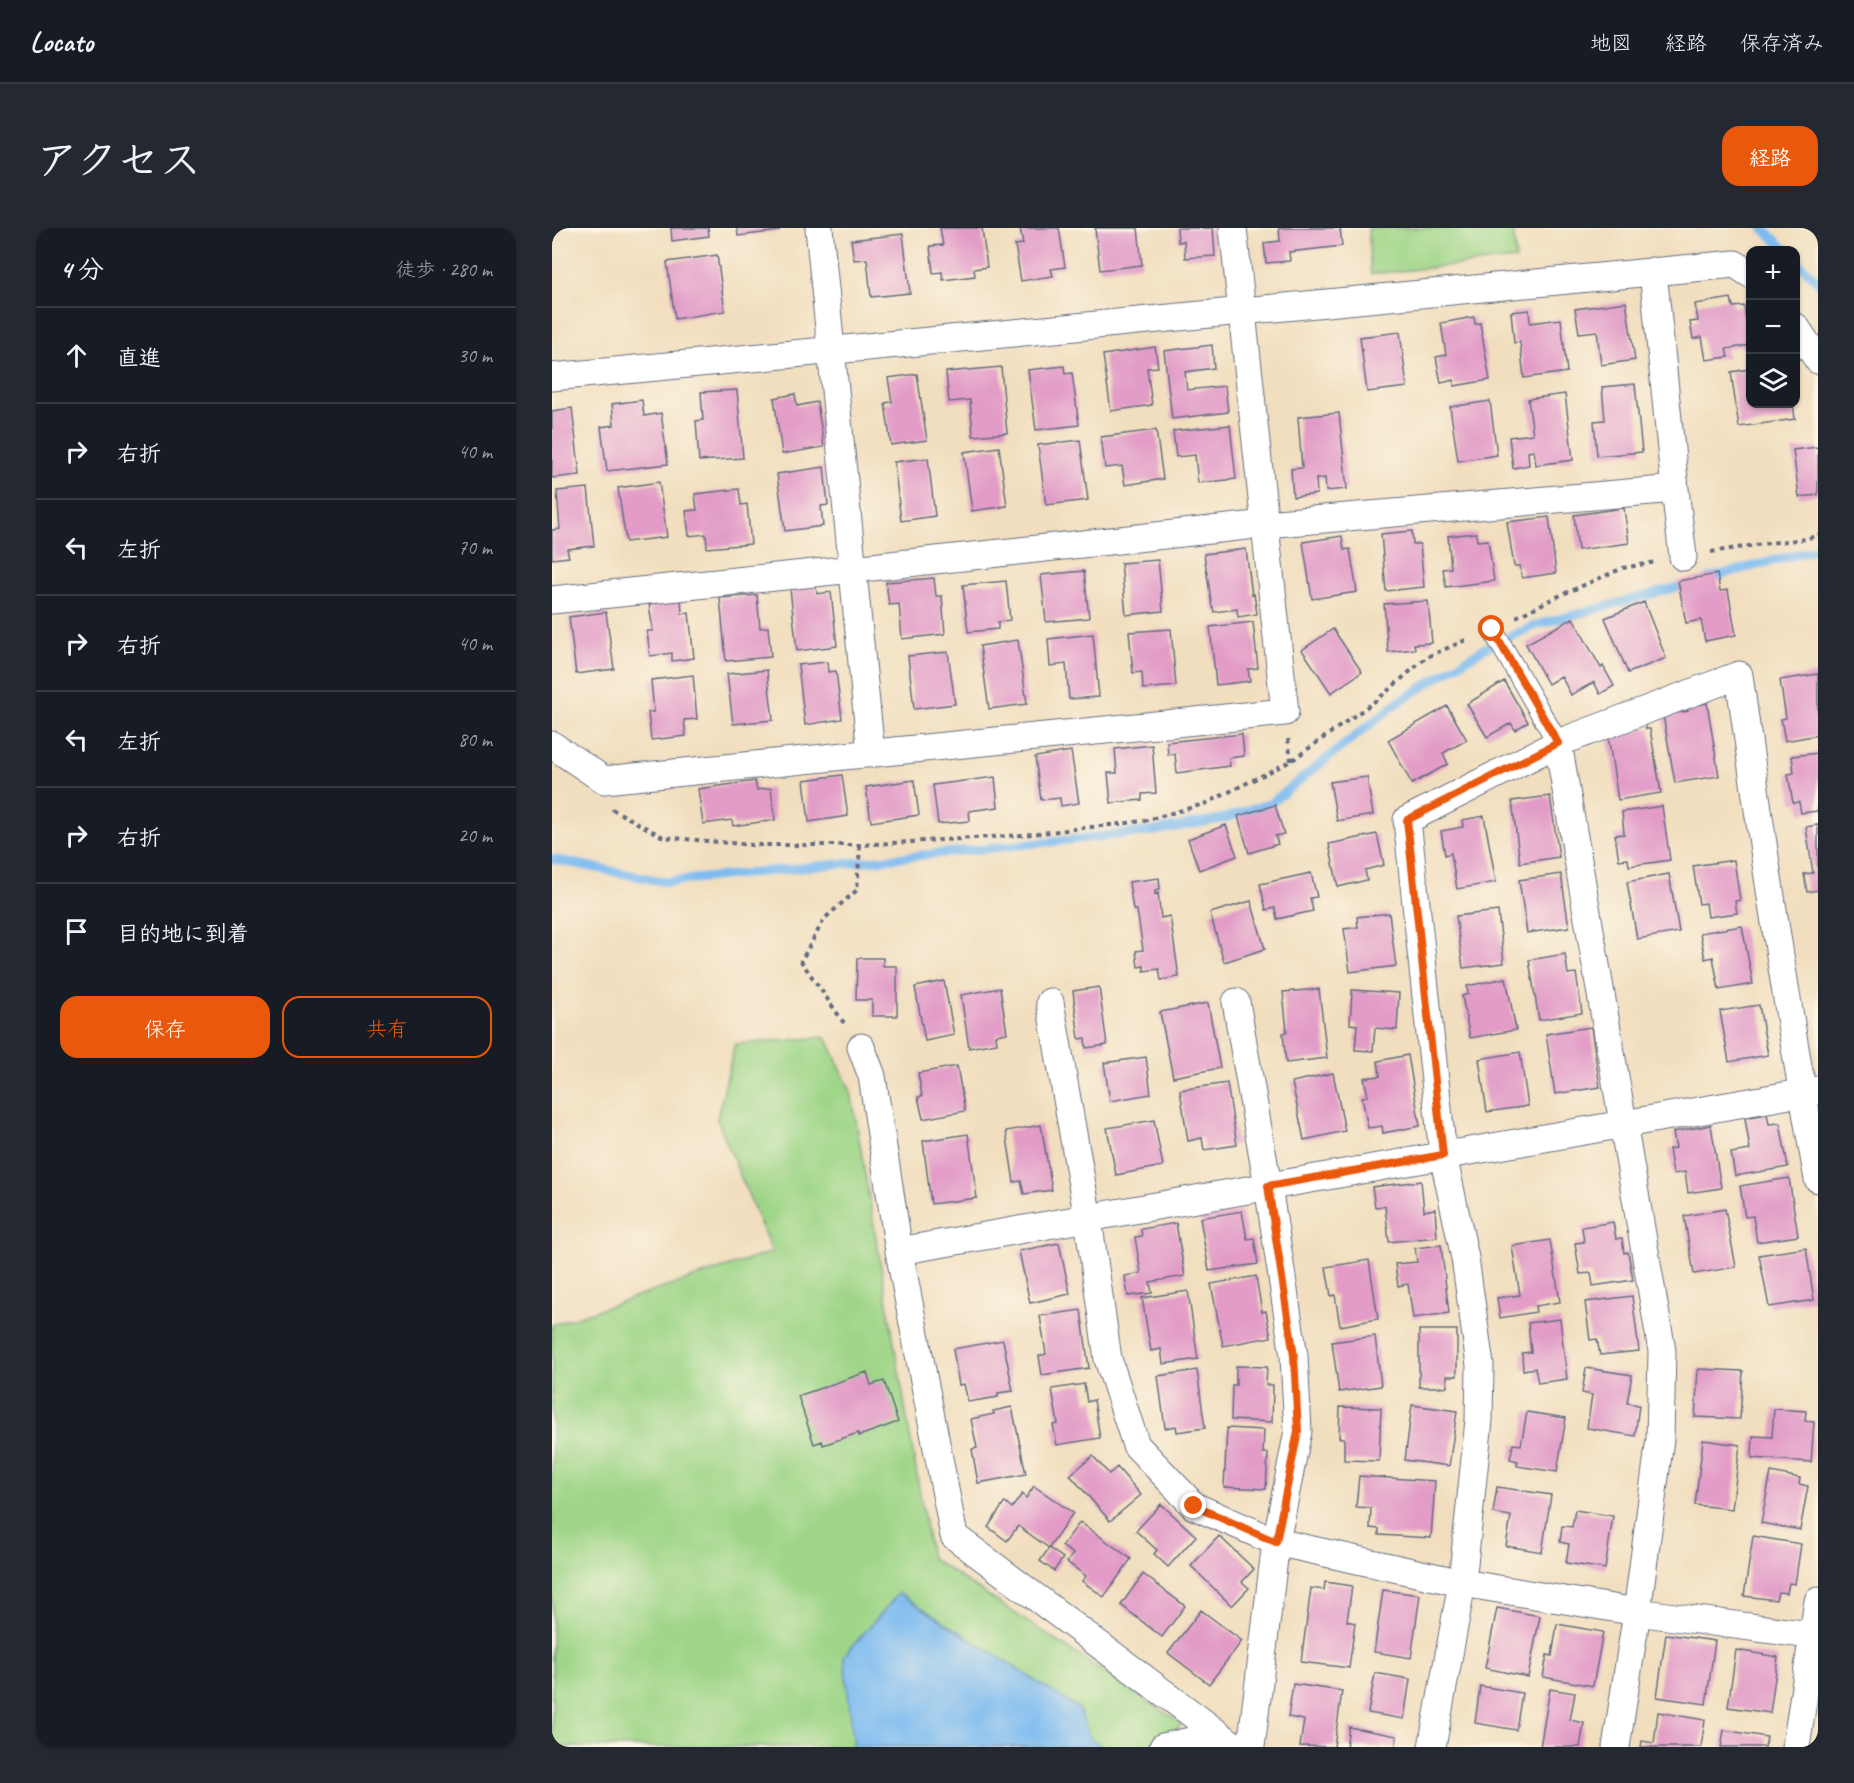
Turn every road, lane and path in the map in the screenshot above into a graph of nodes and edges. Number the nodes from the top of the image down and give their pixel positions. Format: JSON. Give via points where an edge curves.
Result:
{"nodes":[{"id":1,"x":819,"y":228,"type":"edge"},
{"id":2,"x":1233,"y":228,"type":"edge"},
{"id":3,"x":1653,"y":271,"type":"junction"},
{"id":4,"x":1746,"y":271,"type":"edge"},
{"id":5,"x":1242,"y":309,"type":"junction"},
{"id":6,"x":1800,"y":333,"type":"edge"},
{"id":7,"x":831,"y":351,"type":"junction"},
{"id":8,"x":1818,"y":360,"type":"edge"},
{"id":9,"x":552,"y":377,"type":"edge"},
{"id":10,"x":1675,"y":489,"type":"junction"},
{"id":11,"x":1265,"y":524,"type":"junction"},
{"id":12,"x":1683,"y":557,"type":"dead end"},
{"id":13,"x":853,"y":569,"type":"junction"},
{"id":14,"x":552,"y":600,"type":"edge"},
{"id":15,"x":1492,"y":629,"type":"dead end"},
{"id":16,"x":1558,"y":743,"type":"junction"},
{"id":17,"x":552,"y":745,"type":"edge"},
{"id":18,"x":872,"y":754,"type":"junction"},
{"id":19,"x":860,"y":845,"type":"dead end"},
{"id":20,"x":1050,"y":1002,"type":"dead end"},
{"id":21,"x":1236,"y":1002,"type":"dead end"},
{"id":22,"x":861,"y":1047,"type":"joint"},
{"id":23,"x":1810,"y":1091,"type":"edge"},
{"id":24,"x":1624,"y":1123,"type":"junction"},
{"id":25,"x":1443,"y":1155,"type":"junction"},
{"id":26,"x":1818,"y":1179,"type":"edge"},
{"id":27,"x":1268,"y":1186,"type":"junction"},
{"id":28,"x":1088,"y":1219,"type":"junction"},
{"id":29,"x":899,"y":1251,"type":"junction"},
{"id":30,"x":1276,"y":1542,"type":"junction"},
{"id":31,"x":1462,"y":1583,"type":"junction"},
{"id":32,"x":1818,"y":1601,"type":"edge"},
{"id":33,"x":1638,"y":1612,"type":"junction"},
{"id":34,"x":1816,"y":1636,"type":"edge"},
{"id":35,"x":1228,"y":1741,"type":"edge"},
{"id":36,"x":1163,"y":1747,"type":"edge"},
{"id":37,"x":1251,"y":1747,"type":"edge"},
{"id":38,"x":1432,"y":1747,"type":"edge"},
{"id":39,"x":1616,"y":1747,"type":"edge"},
{"id":40,"x":1796,"y":1747,"type":"edge"}],
"edges":[{"from":1,"to":7,"type":"street"},
{"from":2,"to":5,"type":"street"},
{"from":3,"to":4,"type":"street","via":[[1735,264]]},
{"from":3,"to":5,"type":"street"},
{"from":3,"to":10,"type":"street"},
{"from":5,"to":7,"type":"street"},
{"from":5,"to":11,"type":"street"},
{"from":6,"to":8,"type":"street"},
{"from":7,"to":9,"type":"street"},
{"from":7,"to":13,"type":"street"},
{"from":10,"to":11,"type":"street"},
{"from":10,"to":12,"type":"street"},
{"from":11,"to":13,"type":"street"},
{"from":11,"to":18,"type":"street","via":[[1285,712]]},
{"from":13,"to":14,"type":"street"},
{"from":13,"to":18,"type":"street"},
{"from":15,"to":16,"type":"street"},
{"from":16,"to":23,"type":"street","via":[[1739,675],[1762,840]]},
{"from":16,"to":24,"type":"street"},
{"from":16,"to":25,"type":"street","via":[[1407,820]]},
{"from":17,"to":18,"type":"street","via":[[604,780]]},
{"from":19,"to":22,"type":"path","via":[[857,890],[825,918],[801,961]]},
{"from":20,"to":28,"type":"street"},
{"from":21,"to":27,"type":"street"},
{"from":22,"to":29,"type":"street","via":[[872,1076]]},
{"from":23,"to":24,"type":"street"},
{"from":23,"to":26,"type":"street"},
{"from":24,"to":25,"type":"street"},
{"from":24,"to":33,"type":"street","via":[[1662,1351],[1660,1439]]},
{"from":25,"to":27,"type":"street"},
{"from":25,"to":31,"type":"street","via":[[1465,1258],[1480,1365],[1479,1420]]},
{"from":27,"to":28,"type":"street"},
{"from":27,"to":30,"type":"street","via":[[1294,1356],[1298,1431]]},
{"from":28,"to":29,"type":"street"},
{"from":28,"to":30,"type":"street","via":[[1108,1359],[1136,1445],[1194,1506]]},
{"from":29,"to":35,"type":"street","via":[[954,1536]]},
{"from":30,"to":31,"type":"street"},
{"from":30,"to":37,"type":"street"},
{"from":31,"to":33,"type":"street"},
{"from":31,"to":38,"type":"street"},
{"from":32,"to":34,"type":"street"},
{"from":33,"to":34,"type":"street"},
{"from":33,"to":39,"type":"street"},
{"from":34,"to":40,"type":"street"},
{"from":35,"to":36,"type":"street"}]}
